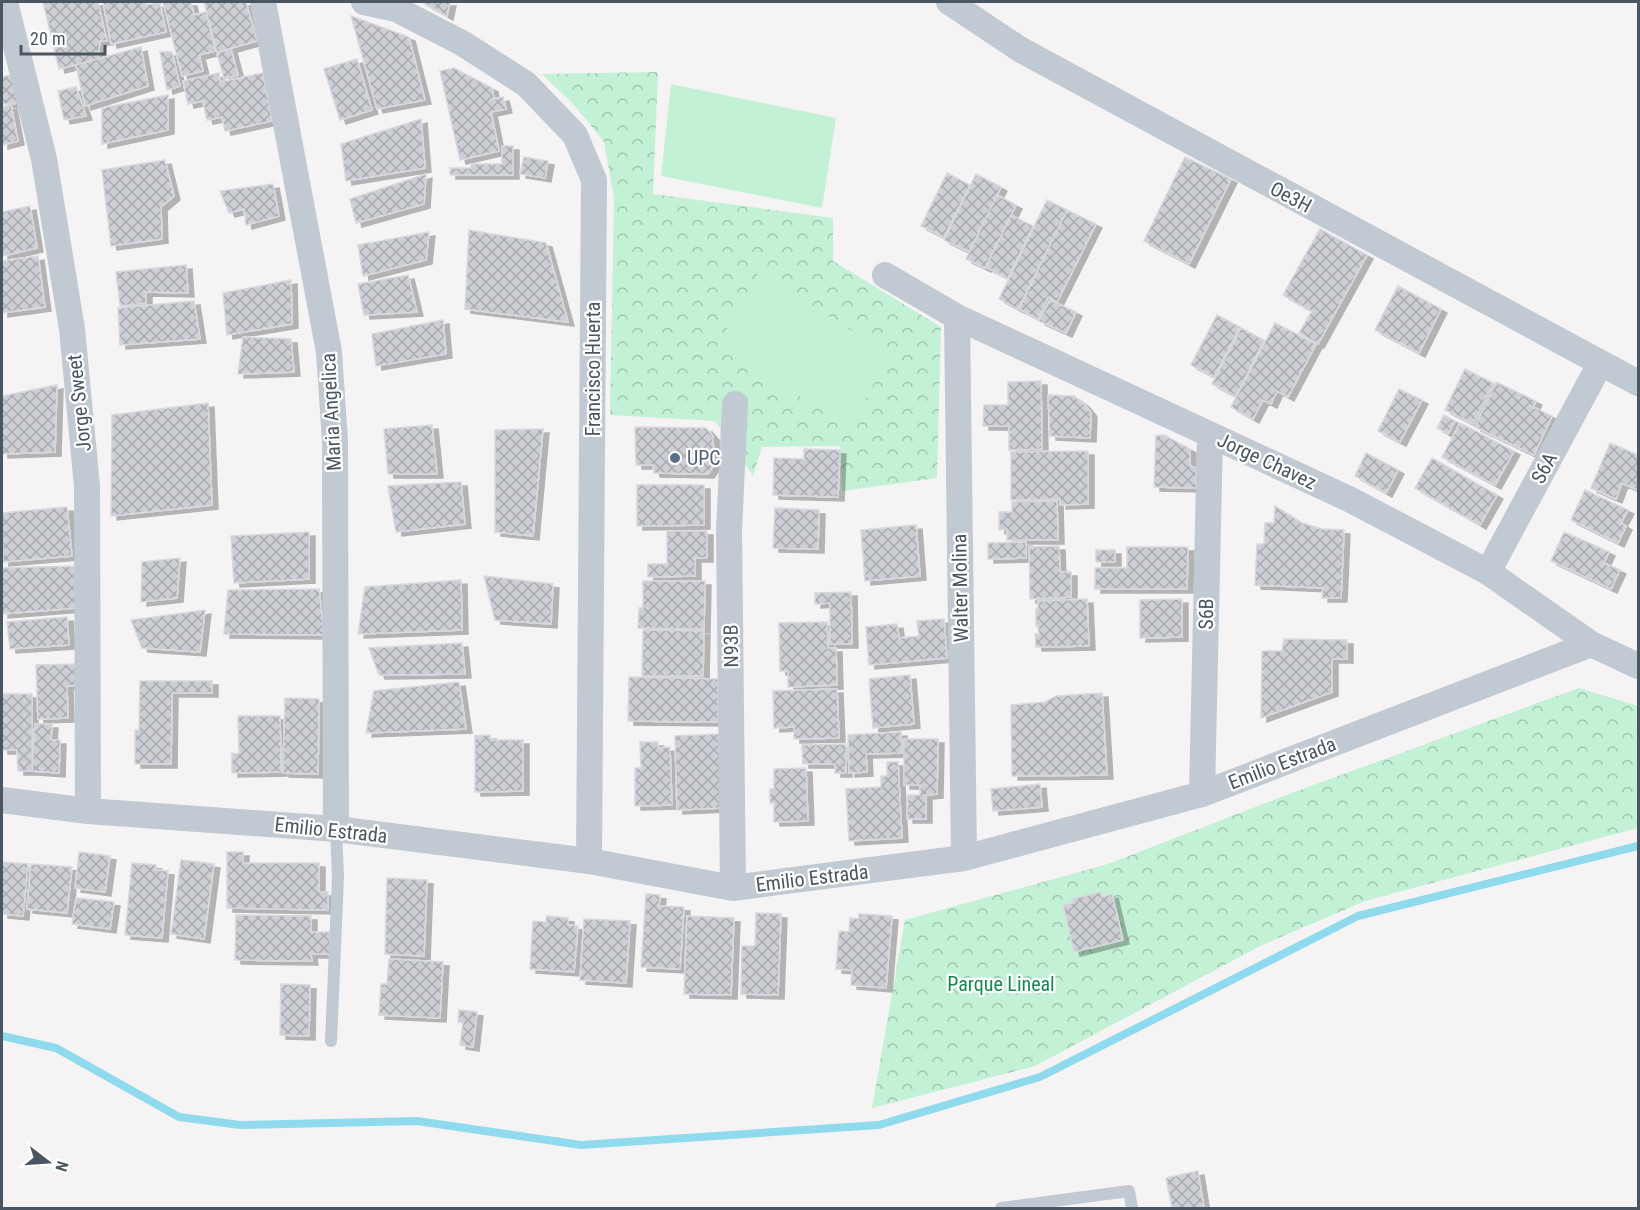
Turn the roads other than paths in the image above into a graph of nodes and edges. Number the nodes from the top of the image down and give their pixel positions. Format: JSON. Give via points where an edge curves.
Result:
{"nodes":[{"id":1,"x":4,"y":2,"type":"edge"},
{"id":2,"x":263,"y":2,"type":"edge"},
{"id":3,"x":364,"y":2,"type":"edge"},
{"id":4,"x":949,"y":2,"type":"edge"},
{"id":5,"x":885,"y":275,"type":"dead end"},
{"id":6,"x":957,"y":317,"type":"junction"},
{"id":7,"x":1600,"y":364,"type":"junction"},
{"id":8,"x":1638,"y":383,"type":"edge"},
{"id":9,"x":735,"y":404,"type":"dead end"},
{"id":10,"x":1210,"y":435,"type":"junction"},
{"id":11,"x":1488,"y":572,"type":"junction"},
{"id":12,"x":1591,"y":644,"type":"junction"},
{"id":13,"x":1638,"y":666,"type":"edge"},
{"id":14,"x":1202,"y":794,"type":"junction"},
{"id":15,"x":2,"y":800,"type":"edge"},
{"id":16,"x":88,"y":811,"type":"junction"},
{"id":17,"x":336,"y":829,"type":"junction"},
{"id":18,"x":964,"y":858,"type":"junction"},
{"id":19,"x":589,"y":861,"type":"junction"},
{"id":20,"x":733,"y":888,"type":"junction"},
{"id":21,"x":331,"y":1041,"type":"dead end"},
{"id":22,"x":1001,"y":1209,"type":"edge"},
{"id":23,"x":1132,"y":1209,"type":"edge"}],
"edges":[{"from":1,"to":16,"type":"street","name":"Jorge Sweet","via":[[44,159],[72,329],[87,486]]},
{"from":2,"to":17,"type":"street","name":"Maria Angelica","via":[[329,352],[335,441]]},
{"from":3,"to":19,"type":"street","name":"Francisco Huerta","via":[[396,9],[462,43],[526,84],[574,135],[594,180]]},
{"from":4,"to":7,"type":"street","name":"Oe3H","via":[[1021,50]]},
{"from":5,"to":6,"type":"street","name":"Jorge Chavez"},
{"from":6,"to":10,"type":"street","name":"Jorge Chavez"},
{"from":6,"to":18,"type":"street","name":"Walter Molina"},
{"from":7,"to":8,"type":"street","name":"Oe3H"},
{"from":7,"to":11,"type":"street","name":"S6A"},
{"from":9,"to":20,"type":"street","name":"N93B","via":[[729,530]]},
{"from":10,"to":11,"type":"street","name":"Jorge Chavez","via":[[1349,499]]},
{"from":10,"to":14,"type":"street","name":"S6B"},
{"from":11,"to":12,"type":"street","name":"Jorge Chavez"},
{"from":12,"to":13,"type":"street","name":"Jorge Chavez"},
{"from":12,"to":14,"type":"street","name":"Emilio Estrada"},
{"from":14,"to":18,"type":"street","name":"Emilio Estrada"},
{"from":15,"to":16,"type":"street","name":"Emilio Estrada"},
{"from":16,"to":17,"type":"street","name":"Emilio Estrada"},
{"from":17,"to":19,"type":"street","name":"Emilio Estrada"},
{"from":17,"to":21,"type":"lane","via":[[338,877]]},
{"from":18,"to":20,"type":"street","name":"Emilio Estrada"},
{"from":19,"to":20,"type":"street","name":"Emilio Estrada"},
{"from":22,"to":23,"type":"lane","via":[[1129,1191]]}]}
